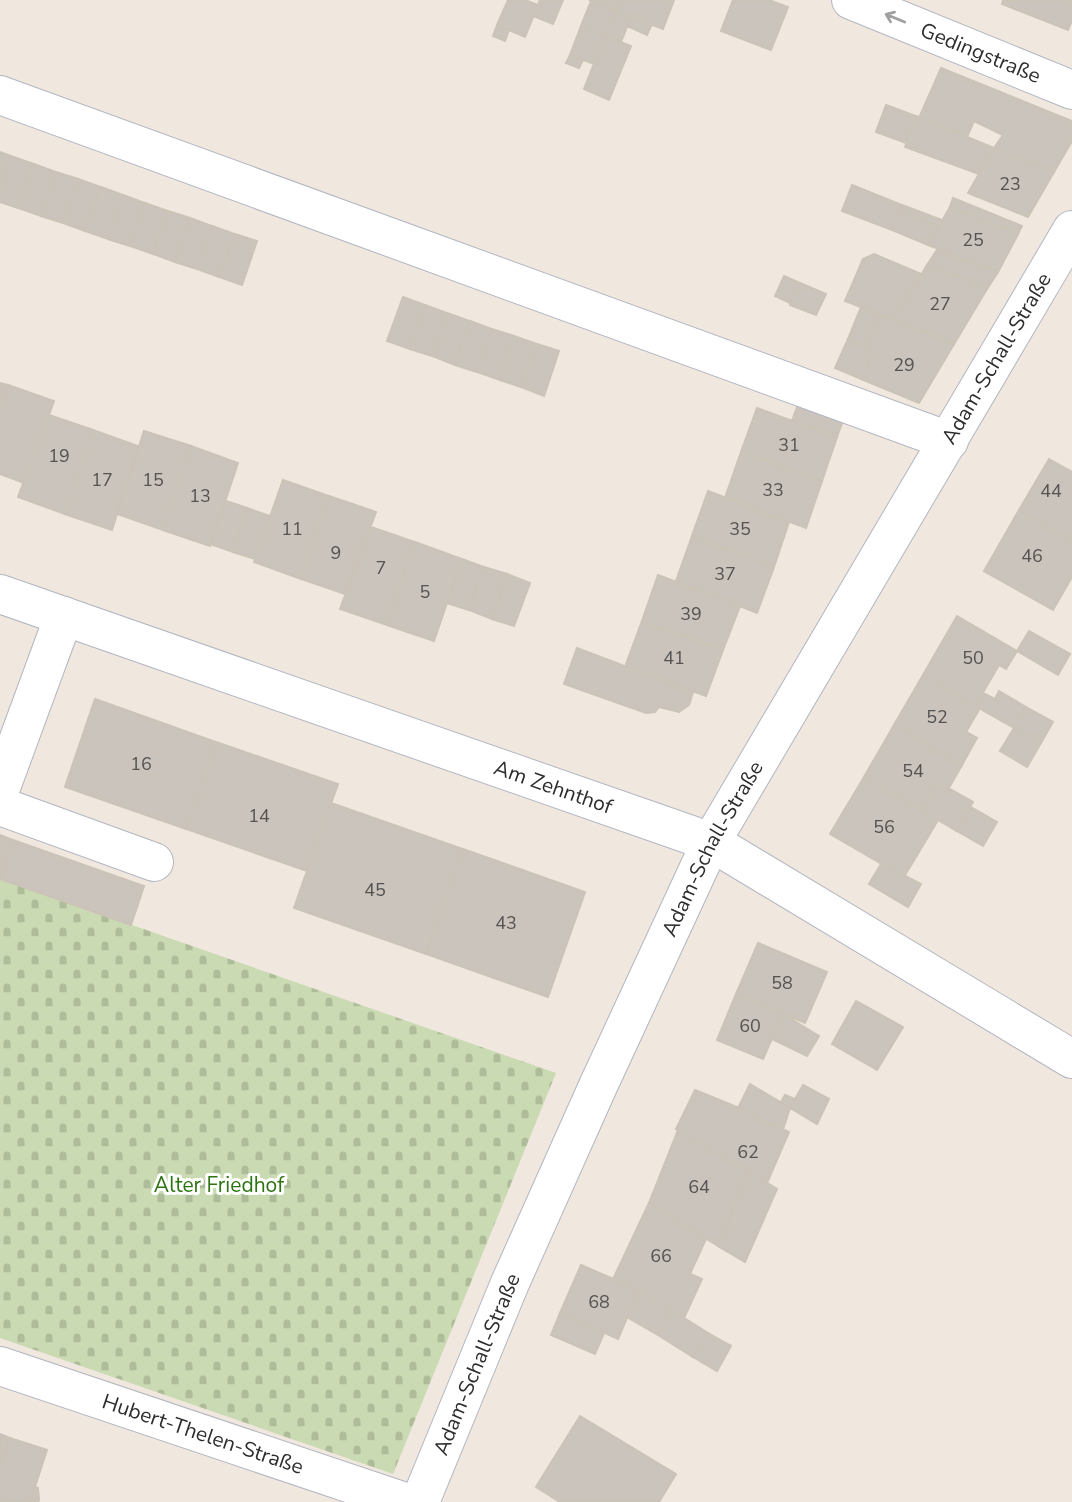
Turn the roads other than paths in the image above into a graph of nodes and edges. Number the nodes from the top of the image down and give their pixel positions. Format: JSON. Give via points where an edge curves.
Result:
{"nodes":[{"id":1,"x":851,"y":0,"type":"edge"},
{"id":2,"x":1072,"y":90,"type":"edge"},
{"id":3,"x":0,"y":95,"type":"edge"},
{"id":4,"x":1072,"y":230,"type":"edge"},
{"id":5,"x":949,"y":441,"type":"junction"},
{"id":6,"x":0,"y":594,"type":"edge"},
{"id":7,"x":64,"y":616,"type":"junction"},
{"id":8,"x":0,"y":790,"type":"edge"},
{"id":9,"x":0,"y":806,"type":"edge"},
{"id":10,"x":712,"y":842,"type":"junction"},
{"id":11,"x":155,"y":862,"type":"dead end"},
{"id":12,"x":1072,"y":1059,"type":"edge"},
{"id":13,"x":0,"y":1366,"type":"edge"},
{"id":14,"x":405,"y":1502,"type":"edge"},
{"id":15,"x":420,"y":1502,"type":"edge"}],
"edges":[{"from":2,"to":1,"type":"street","name":"Gedingstraße","one_way":true},
{"from":3,"to":5,"type":"street"},
{"from":4,"to":5,"type":"street","name":"Adam-Schall-Straße"},
{"from":5,"to":10,"type":"street","name":"Adam-Schall-Straße"},
{"from":6,"to":7,"type":"street","name":"Am Zehnthof"},
{"from":7,"to":8,"type":"street"},
{"from":7,"to":10,"type":"street","name":"Am Zehnthof"},
{"from":9,"to":11,"type":"street"},
{"from":10,"to":12,"type":"street","name":"Am Zehnthof"},
{"from":10,"to":15,"type":"street","name":"Adam-Schall-Straße","via":[[510,1283]]},
{"from":13,"to":14,"type":"street","name":"Hubert-Thelen-Straße"}]}
